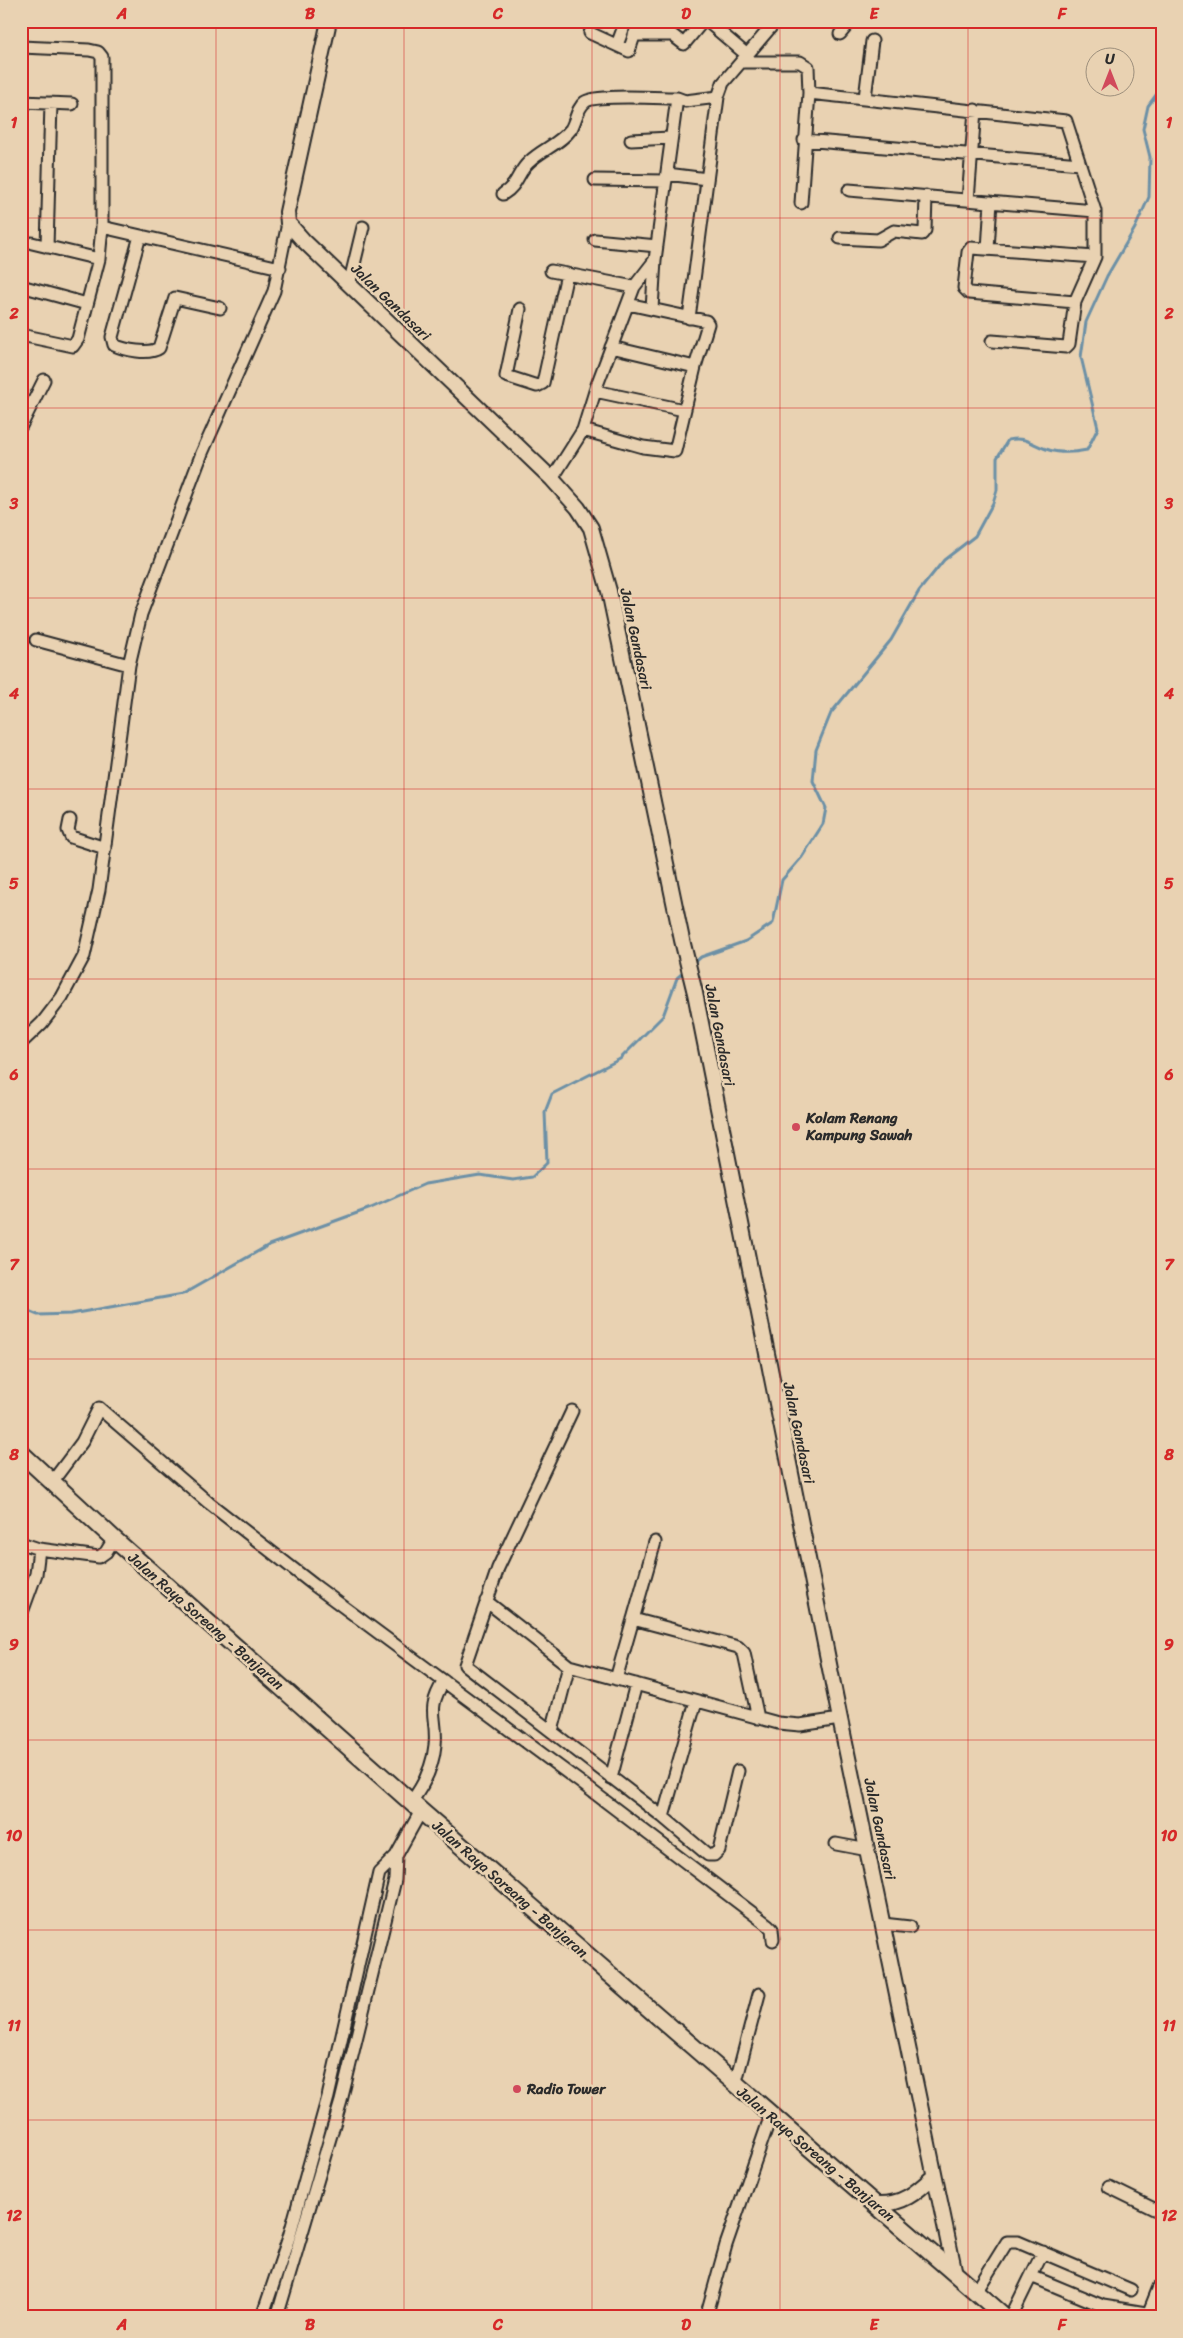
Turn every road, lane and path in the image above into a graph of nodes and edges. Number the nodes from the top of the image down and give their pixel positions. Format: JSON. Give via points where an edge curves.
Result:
{"nodes":[{"id":1,"x":329,"y":21,"type":"edge"},
{"id":2,"x":626,"y":21,"type":"edge"},
{"id":3,"x":639,"y":21,"type":"edge"},
{"id":4,"x":654,"y":21,"type":"edge"},
{"id":5,"x":705,"y":21,"type":"edge"},
{"id":6,"x":776,"y":21,"type":"edge"},
{"id":7,"x":851,"y":21,"type":"edge"},
{"id":8,"x":590,"y":33,"type":"dead end"},
{"id":9,"x":840,"y":34,"type":"dead end"},
{"id":10,"x":634,"y":35,"type":"junction"},
{"id":11,"x":671,"y":35,"type":"junction"},
{"id":12,"x":872,"y":41,"type":"dead end"},
{"id":13,"x":616,"y":46,"type":"junction"},
{"id":14,"x":21,"y":47,"type":"edge"},
{"id":15,"x":744,"y":59,"type":"junction"},
{"id":16,"x":809,"y":93,"type":"junction"},
{"id":17,"x":718,"y":97,"type":"junction"},
{"id":18,"x":677,"y":98,"type":"junction"},
{"id":19,"x":865,"y":98,"type":"junction"},
{"id":20,"x":21,"y":102,"type":"edge"},
{"id":21,"x":51,"y":103,"type":"junction"},
{"id":22,"x":72,"y":104,"type":"dead end"},
{"id":23,"x":975,"y":110,"type":"junction"},
{"id":24,"x":670,"y":138,"type":"junction"},
{"id":25,"x":631,"y":140,"type":"dead end"},
{"id":26,"x":804,"y":140,"type":"junction"},
{"id":27,"x":971,"y":154,"type":"junction"},
{"id":28,"x":1080,"y":164,"type":"junction"},
{"id":29,"x":666,"y":178,"type":"junction"},
{"id":30,"x":707,"y":179,"type":"junction"},
{"id":31,"x":594,"y":180,"type":"dead end"},
{"id":32,"x":849,"y":190,"type":"dead end"},
{"id":33,"x":503,"y":194,"type":"dead end"},
{"id":34,"x":926,"y":196,"type":"junction"},
{"id":35,"x":968,"y":200,"type":"junction"},
{"id":36,"x":991,"y":202,"type":"junction"},
{"id":37,"x":801,"y":203,"type":"dead end"},
{"id":38,"x":1095,"y":211,"type":"junction"},
{"id":39,"x":288,"y":223,"type":"junction"},
{"id":40,"x":102,"y":227,"type":"junction"},
{"id":41,"x":363,"y":227,"type":"dead end"},
{"id":42,"x":140,"y":236,"type":"junction"},
{"id":43,"x":840,"y":238,"type":"dead end"},
{"id":44,"x":595,"y":240,"type":"dead end"},
{"id":45,"x":32,"y":243,"type":"dead end"},
{"id":46,"x":656,"y":246,"type":"junction"},
{"id":47,"x":47,"y":247,"type":"junction"},
{"id":48,"x":988,"y":249,"type":"junction"},
{"id":49,"x":1095,"y":258,"type":"junction"},
{"id":50,"x":99,"y":259,"type":"junction"},
{"id":51,"x":655,"y":260,"type":"junction"},
{"id":52,"x":280,"y":268,"type":"junction"},
{"id":53,"x":551,"y":271,"type":"dead end"},
{"id":54,"x":567,"y":274,"type":"junction"},
{"id":55,"x":350,"y":285,"type":"junction"},
{"id":56,"x":21,"y":286,"type":"edge"},
{"id":57,"x":634,"y":287,"type":"junction"},
{"id":58,"x":1075,"y":302,"type":"junction"},
{"id":59,"x":87,"y":304,"type":"junction"},
{"id":60,"x":628,"y":304,"type":"junction"},
{"id":61,"x":220,"y":308,"type":"dead end"},
{"id":62,"x":520,"y":308,"type":"dead end"},
{"id":63,"x":652,"y":309,"type":"junction"},
{"id":64,"x":689,"y":318,"type":"junction"},
{"id":65,"x":21,"y":335,"type":"edge"},
{"id":66,"x":992,"y":341,"type":"dead end"},
{"id":67,"x":611,"y":347,"type":"junction"},
{"id":68,"x":695,"y":367,"type":"junction"},
{"id":69,"x":44,"y":380,"type":"dead end"},
{"id":70,"x":595,"y":391,"type":"junction"},
{"id":71,"x":684,"y":410,"type":"junction"},
{"id":72,"x":21,"y":426,"type":"edge"},
{"id":73,"x":583,"y":430,"type":"junction"},
{"id":74,"x":552,"y":479,"type":"junction"},
{"id":75,"x":36,"y":640,"type":"dead end"},
{"id":76,"x":129,"y":665,"type":"junction"},
{"id":77,"x":70,"y":820,"type":"dead end"},
{"id":78,"x":105,"y":848,"type":"junction"},
{"id":79,"x":21,"y":1043,"type":"edge"},
{"id":80,"x":572,"y":1411,"type":"dead end"},
{"id":81,"x":21,"y":1453,"type":"edge"},
{"id":82,"x":52,"y":1482,"type":"junction"},
{"id":83,"x":114,"y":1539,"type":"junction"},
{"id":84,"x":654,"y":1542,"type":"dead end"},
{"id":85,"x":21,"y":1543,"type":"edge"},
{"id":86,"x":39,"y":1549,"type":"junction"},
{"id":87,"x":486,"y":1601,"type":"junction"},
{"id":88,"x":21,"y":1615,"type":"edge"},
{"id":89,"x":633,"y":1619,"type":"junction"},
{"id":90,"x":569,"y":1666,"type":"junction"},
{"id":91,"x":616,"y":1679,"type":"junction"},
{"id":92,"x":444,"y":1681,"type":"junction"},
{"id":93,"x":636,"y":1684,"type":"junction"},
{"id":94,"x":696,"y":1701,"type":"junction"},
{"id":95,"x":758,"y":1718,"type":"junction"},
{"id":96,"x":840,"y":1719,"type":"junction"},
{"id":97,"x":552,"y":1731,"type":"junction"},
{"id":98,"x":738,"y":1771,"type":"dead end"},
{"id":99,"x":611,"y":1778,"type":"junction"},
{"id":100,"x":416,"y":1807,"type":"junction"},
{"id":101,"x":663,"y":1817,"type":"junction"},
{"id":102,"x":836,"y":1844,"type":"dead end"},
{"id":103,"x":868,"y":1850,"type":"junction"},
{"id":104,"x":396,"y":1856,"type":"junction"},
{"id":105,"x":883,"y":1924,"type":"junction"},
{"id":106,"x":910,"y":1927,"type":"dead end"},
{"id":107,"x":773,"y":1940,"type":"dead end"},
{"id":108,"x":355,"y":1980,"type":"junction"},
{"id":109,"x":369,"y":1984,"type":"junction"},
{"id":110,"x":758,"y":1994,"type":"dead end"},
{"id":111,"x":735,"y":2085,"type":"junction"},
{"id":112,"x":324,"y":2110,"type":"junction"},
{"id":113,"x":337,"y":2112,"type":"junction"},
{"id":114,"x":771,"y":2115,"type":"junction"},
{"id":115,"x":934,"y":2176,"type":"junction"},
{"id":116,"x":1109,"y":2187,"type":"dead end"},
{"id":117,"x":877,"y":2204,"type":"junction"},
{"id":118,"x":1162,"y":2213,"type":"edge"},
{"id":119,"x":294,"y":2239,"type":"junction"},
{"id":120,"x":1043,"y":2252,"type":"junction"},
{"id":121,"x":955,"y":2274,"type":"junction"},
{"id":122,"x":1031,"y":2276,"type":"junction"},
{"id":123,"x":1162,"y":2285,"type":"edge"},
{"id":124,"x":1131,"y":2290,"type":"dead end"},
{"id":125,"x":976,"y":2292,"type":"junction"},
{"id":126,"x":262,"y":2317,"type":"edge"},
{"id":127,"x":277,"y":2317,"type":"edge"},
{"id":128,"x":706,"y":2317,"type":"edge"},
{"id":129,"x":1005,"y":2317,"type":"edge"},
{"id":130,"x":1011,"y":2317,"type":"edge"}],
"edges":[{"from":1,"to":39,"type":"street","via":[[287,212]]},
{"from":2,"to":13,"type":"street"},
{"from":3,"to":10,"type":"street"},
{"from":4,"to":11,"type":"street"},
{"from":5,"to":11,"type":"street","via":[[686,44]]},
{"from":5,"to":15,"type":"street"},
{"from":6,"to":15,"type":"street"},
{"from":7,"to":9,"type":"street"},
{"from":8,"to":13,"type":"street"},
{"from":10,"to":11,"type":"street"},
{"from":10,"to":13,"type":"street","via":[[630,50]]},
{"from":12,"to":19,"type":"street"},
{"from":14,"to":40,"type":"street","via":[[89,50],[98,52],[102,58]]},
{"from":15,"to":16,"type":"street","via":[[800,62],[808,67]]},
{"from":15,"to":17,"type":"street","via":[[723,83]]},
{"from":16,"to":19,"type":"street"},
{"from":16,"to":26,"type":"street"},
{"from":17,"to":18,"type":"street","via":[[685,101]]},
{"from":17,"to":30,"type":"street"},
{"from":18,"to":24,"type":"street"},
{"from":18,"to":33,"type":"street","via":[[611,98],[584,102],[567,134],[531,160],[515,185]]},
{"from":19,"to":23,"type":"street"},
{"from":20,"to":21,"type":"street"},
{"from":21,"to":22,"type":"street"},
{"from":21,"to":47,"type":"street"},
{"from":23,"to":27,"type":"street"},
{"from":23,"to":28,"type":"street","via":[[1064,119]]},
{"from":24,"to":25,"type":"street"},
{"from":24,"to":29,"type":"street"},
{"from":26,"to":27,"type":"street"},
{"from":26,"to":37,"type":"street"},
{"from":27,"to":28,"type":"street"},
{"from":27,"to":35,"type":"street"},
{"from":28,"to":38,"type":"street"},
{"from":29,"to":30,"type":"street"},
{"from":29,"to":31,"type":"street"},
{"from":29,"to":46,"type":"street"},
{"from":30,"to":64,"type":"street"},
{"from":32,"to":34,"type":"street"},
{"from":34,"to":35,"type":"street"},
{"from":34,"to":43,"type":"street","via":[[925,230],[922,234],[894,232],[878,240]]},
{"from":35,"to":36,"type":"street"},
{"from":36,"to":38,"type":"street"},
{"from":36,"to":48,"type":"street"},
{"from":38,"to":49,"type":"street"},
{"from":39,"to":52,"type":"street"},
{"from":39,"to":55,"type":"street","name":"Jalan Gandasari"},
{"from":40,"to":42,"type":"street"},
{"from":40,"to":50,"type":"street"},
{"from":41,"to":55,"type":"street"},
{"from":42,"to":52,"type":"street"},
{"from":42,"to":61,"type":"street","via":[[112,338],[114,344],[120,348],[145,351],[160,348],[175,298]]},
{"from":44,"to":46,"type":"street"},
{"from":45,"to":47,"type":"street"},
{"from":46,"to":51,"type":"street"},
{"from":47,"to":50,"type":"street"},
{"from":48,"to":49,"type":"street"},
{"from":48,"to":58,"type":"street","via":[[971,248],[968,252],[964,288],[969,294]]},
{"from":49,"to":58,"type":"street"},
{"from":50,"to":59,"type":"street"},
{"from":51,"to":57,"type":"street"},
{"from":51,"to":63,"type":"street"},
{"from":52,"to":76,"type":"street","via":[[269,306],[202,453],[144,601]]},
{"from":53,"to":54,"type":"street"},
{"from":54,"to":57,"type":"street"},
{"from":54,"to":62,"type":"street","via":[[543,383],[537,386],[506,376]]},
{"from":55,"to":74,"type":"street","name":"Jalan Gandasari"},
{"from":56,"to":59,"type":"street"},
{"from":57,"to":60,"type":"street"},
{"from":58,"to":66,"type":"street","via":[[1066,347]]},
{"from":59,"to":65,"type":"street","via":[[78,339],[73,346]]},
{"from":60,"to":63,"type":"street"},
{"from":60,"to":67,"type":"street"},
{"from":63,"to":64,"type":"street"},
{"from":64,"to":68,"type":"street","via":[[706,321],[708,326]]},
{"from":67,"to":68,"type":"street"},
{"from":67,"to":70,"type":"street"},
{"from":68,"to":71,"type":"street"},
{"from":69,"to":72,"type":"street"},
{"from":70,"to":71,"type":"street"},
{"from":70,"to":73,"type":"street"},
{"from":71,"to":73,"type":"street","via":[[675,452],[626,443]]},
{"from":73,"to":74,"type":"street"},
{"from":74,"to":96,"type":"street","name":"Jalan Gandasari","via":[[578,508],[596,538],[609,591],[695,992]]},
{"from":75,"to":76,"type":"street"},
{"from":76,"to":78,"type":"street"},
{"from":77,"to":78,"type":"street","via":[[68,830],[71,837]]},
{"from":78,"to":79,"type":"street","via":[[80,966],[62,997]]},
{"from":80,"to":87,"type":"street","via":[[498,1568]]},
{"from":81,"to":82,"type":"main road","name":"Jalan Raya Soreang - Banjaran"},
{"from":82,"to":83,"type":"main road","name":"Jalan Raya Soreang - Banjaran"},
{"from":82,"to":92,"type":"street","via":[[82,1442],[99,1408],[209,1503]]},
{"from":83,"to":86,"type":"street","via":[[99,1557]]},
{"from":83,"to":100,"type":"main road","name":"Jalan Raya Soreang - Banjaran"},
{"from":84,"to":89,"type":"street"},
{"from":85,"to":86,"type":"street"},
{"from":86,"to":88,"type":"street","via":[[36,1574]]},
{"from":87,"to":90,"type":"street"},
{"from":87,"to":97,"type":"street","via":[[464,1665]]},
{"from":89,"to":91,"type":"street"},
{"from":89,"to":95,"type":"street","via":[[738,1647],[744,1653]]},
{"from":90,"to":91,"type":"street"},
{"from":90,"to":97,"type":"street"},
{"from":91,"to":93,"type":"street"},
{"from":92,"to":100,"type":"street","via":[[432,1712],[435,1745]]},
{"from":92,"to":107,"type":"street","via":[[768,1925],[772,1929]]},
{"from":93,"to":94,"type":"street"},
{"from":93,"to":99,"type":"street"},
{"from":94,"to":95,"type":"street"},
{"from":94,"to":101,"type":"street"},
{"from":95,"to":96,"type":"street","via":[[800,1725]]},
{"from":96,"to":103,"type":"street","name":"Jalan Gandasari"},
{"from":97,"to":99,"type":"street"},
{"from":98,"to":101,"type":"street","via":[[714,1855],[708,1855]]},
{"from":99,"to":101,"type":"street"},
{"from":100,"to":104,"type":"street"},
{"from":100,"to":111,"type":"main road","name":"Jalan Raya Soreang - Banjaran"},
{"from":102,"to":103,"type":"street"},
{"from":103,"to":105,"type":"street","name":"Jalan Gandasari"},
{"from":104,"to":108,"type":"street","via":[[379,1873]]},
{"from":104,"to":109,"type":"street","via":[[395,1880]]},
{"from":105,"to":106,"type":"street"},
{"from":105,"to":115,"type":"street","name":"Jalan Gandasari"},
{"from":108,"to":109,"type":"street"},
{"from":108,"to":112,"type":"street"},
{"from":109,"to":113,"type":"street"},
{"from":110,"to":111,"type":"street"},
{"from":111,"to":114,"type":"main road","name":"Jalan Raya Soreang - Banjaran"},
{"from":112,"to":113,"type":"street"},
{"from":112,"to":119,"type":"street"},
{"from":113,"to":119,"type":"street"},
{"from":114,"to":117,"type":"main road","name":"Jalan Raya Soreang - Banjaran"},
{"from":114,"to":128,"type":"street","via":[[726,2245]]},
{"from":115,"to":117,"type":"street","via":[[901,2202]]},
{"from":115,"to":121,"type":"street","name":"Jalan Gandasari"},
{"from":116,"to":118,"type":"street"},
{"from":117,"to":121,"type":"main road","name":"Jalan Raya Soreang - Banjaran"},
{"from":119,"to":126,"type":"street"},
{"from":119,"to":127,"type":"street"},
{"from":120,"to":122,"type":"street"},
{"from":120,"to":124,"type":"street"},
{"from":120,"to":125,"type":"street","via":[[1018,2242],[1007,2242]]},
{"from":121,"to":125,"type":"main road","name":"Jalan Raya Soreang - Banjaran"},
{"from":122,"to":123,"type":"street","via":[[1103,2306],[1146,2313]]},
{"from":122,"to":130,"type":"street"},
{"from":125,"to":129,"type":"main road","name":"Jalan Raya Soreang - Banjaran"}]}
